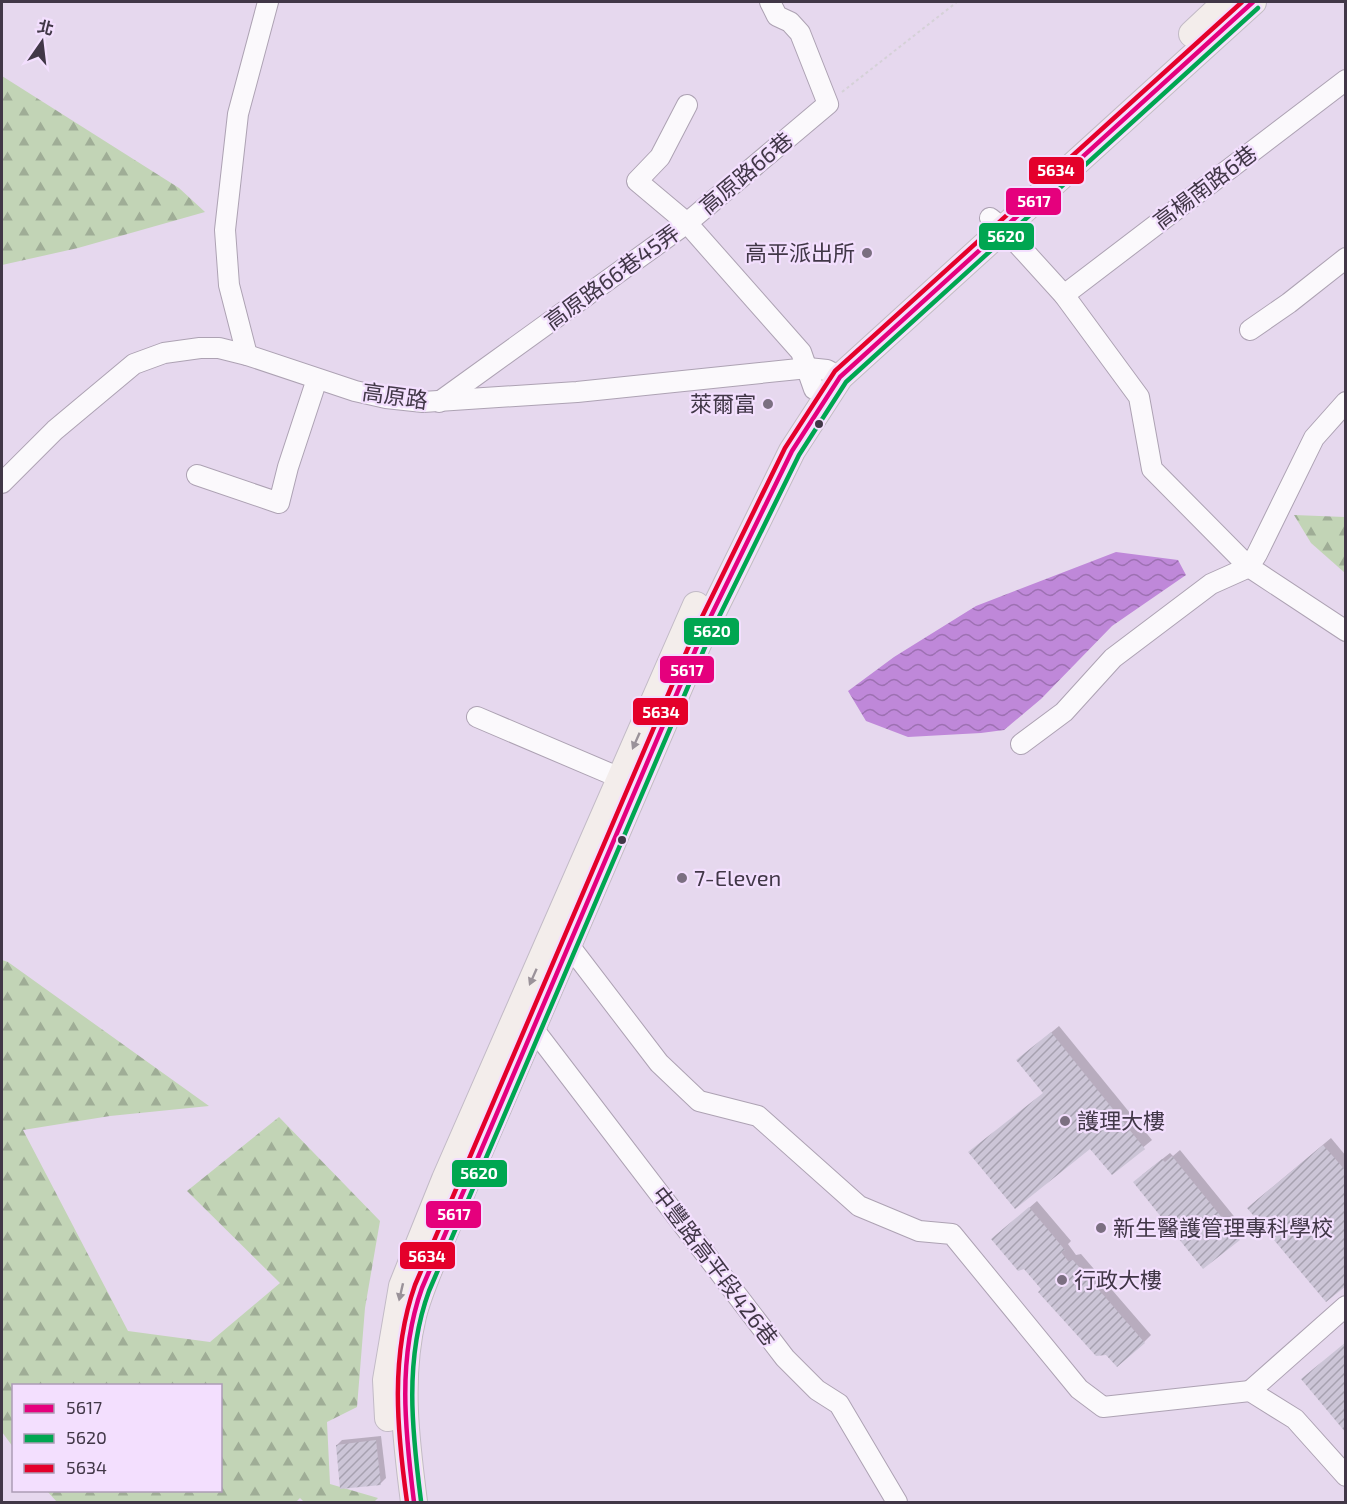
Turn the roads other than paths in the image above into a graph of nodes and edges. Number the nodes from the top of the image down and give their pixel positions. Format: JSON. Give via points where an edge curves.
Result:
{"nodes":[{"id":1,"x":268,"y":2,"type":"edge"},
{"id":2,"x":770,"y":2,"type":"edge"},
{"id":3,"x":1226,"y":2,"type":"edge"},
{"id":4,"x":1253,"y":2,"type":"edge"},
{"id":5,"x":1346,"y":80,"type":"edge"},
{"id":6,"x":687,"y":105,"type":"dead end"},
{"id":7,"x":687,"y":223,"type":"junction"},
{"id":8,"x":997,"y":223,"type":"junction"},
{"id":9,"x":1346,"y":258,"type":"edge"},
{"id":10,"x":1064,"y":295,"type":"junction"},
{"id":11,"x":1250,"y":330,"type":"dead end"},
{"id":12,"x":247,"y":355,"type":"junction"},
{"id":13,"x":822,"y":376,"type":"junction"},
{"id":14,"x":317,"y":379,"type":"junction"},
{"id":15,"x":439,"y":402,"type":"junction"},
{"id":16,"x":1346,"y":402,"type":"edge"},
{"id":17,"x":197,"y":475,"type":"dead end"},
{"id":18,"x":2,"y":483,"type":"edge"},
{"id":19,"x":1249,"y":567,"type":"junction"},
{"id":20,"x":1346,"y":631,"type":"edge"},
{"id":21,"x":477,"y":717,"type":"dead end"},
{"id":22,"x":1022,"y":744,"type":"dead end"},
{"id":23,"x":629,"y":781,"type":"junction"},
{"id":24,"x":560,"y":941,"type":"junction"},
{"id":25,"x":532,"y":1027,"type":"junction"},
{"id":26,"x":469,"y":1151,"type":"junction"},
{"id":27,"x":1346,"y":1306,"type":"edge"},
{"id":28,"x":1250,"y":1391,"type":"junction"},
{"id":29,"x":1346,"y":1476,"type":"edge"},
{"id":30,"x":396,"y":1503,"type":"edge"},
{"id":31,"x":414,"y":1503,"type":"edge"},
{"id":32,"x":897,"y":1503,"type":"edge"}],
"edges":[{"from":1,"to":12,"type":"street","via":[[238,114],[225,231],[229,285]]},
{"from":2,"to":7,"type":"street","name":"高原路66巷","via":[[777,16],[800,33],[828,104]]},
{"from":3,"to":8,"type":"main road"},
{"from":4,"to":8,"type":"main road"},
{"from":5,"to":10,"type":"street","name":"高楊南路6巷"},
{"from":6,"to":7,"type":"street","name":"高原路66巷45弄","via":[[660,157],[637,181]]},
{"from":7,"to":13,"type":"street","name":"高原路66巷"},
{"from":7,"to":15,"type":"street","name":"高原路66巷45弄"},
{"from":8,"to":10,"type":"street"},
{"from":8,"to":13,"type":"main road","via":[[921,280]]},
{"from":9,"to":11,"type":"street"},
{"from":10,"to":19,"type":"street","via":[[1139,397],[1152,469]]},
{"from":12,"to":14,"type":"street","name":"高原路"},
{"from":12,"to":18,"type":"street","name":"高原路","via":[[200,348],[164,352],[134,364],[55,430]]},
{"from":13,"to":15,"type":"street","name":"高原路"},
{"from":13,"to":23,"type":"main road","via":[[771,452],[687,624]]},
{"from":14,"to":15,"type":"street","name":"高原路","via":[[386,398]]},
{"from":14,"to":17,"type":"street","via":[[279,503]]},
{"from":16,"to":19,"type":"street","via":[[1314,438]]},
{"from":19,"to":20,"type":"street"},
{"from":19,"to":22,"type":"street","via":[[1211,584],[1113,658],[1064,712]]},
{"from":21,"to":23,"type":"street"},
{"from":23,"to":24,"type":"main road"},
{"from":24,"to":25,"type":"main road"},
{"from":24,"to":26,"type":"main road","one_way":true},
{"from":24,"to":28,"type":"street","via":[[659,1063],[699,1101],[758,1116],[859,1206],[919,1232],[952,1234],[1079,1389],[1102,1407]]},
{"from":25,"to":26,"type":"main road"},
{"from":25,"to":32,"type":"street","name":"中豐路高平段426巷","via":[[785,1358],[817,1390],[839,1404]]},
{"from":26,"to":30,"type":"main road","one_way":true,"via":[[402,1286],[386,1380]]},
{"from":26,"to":31,"type":"main road","via":[[441,1243],[413,1314],[406,1352],[403,1395]]},
{"from":27,"to":28,"type":"street"},
{"from":28,"to":29,"type":"street","via":[[1294,1419]]}]}
